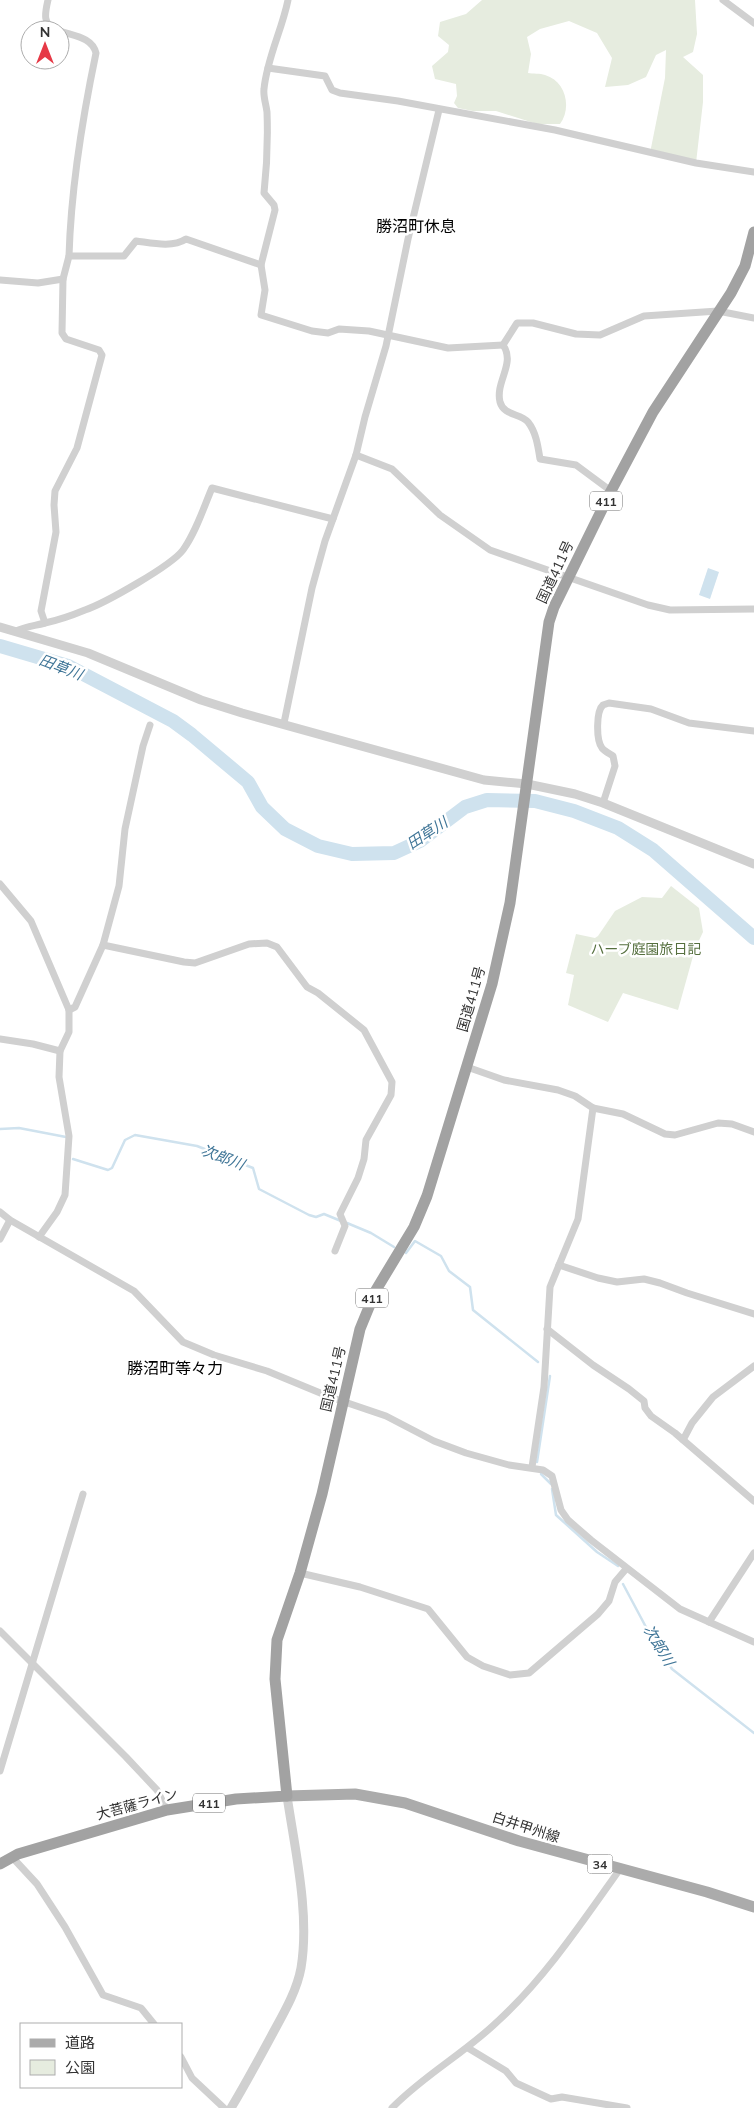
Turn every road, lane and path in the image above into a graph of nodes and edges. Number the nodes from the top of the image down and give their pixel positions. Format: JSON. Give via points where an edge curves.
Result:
{"nodes":[{"id":1,"x":48,"y":0,"type":"edge"},
{"id":2,"x":288,"y":0,"type":"edge"},
{"id":3,"x":723,"y":0,"type":"edge"},
{"id":4,"x":45,"y":20,"type":"edge"},
{"id":5,"x":754,"y":23,"type":"edge"},
{"id":6,"x":70,"y":34,"type":"edge"},
{"id":7,"x":268,"y":68,"type":"junction"},
{"id":8,"x":439,"y":110,"type":"junction"},
{"id":9,"x":754,"y":172,"type":"edge"},
{"id":10,"x":754,"y":232,"type":"edge"},
{"id":11,"x":68,"y":256,"type":"junction"},
{"id":12,"x":261,"y":265,"type":"junction"},
{"id":13,"x":63,"y":279,"type":"junction"},
{"id":14,"x":0,"y":280,"type":"edge"},
{"id":15,"x":718,"y":312,"type":"junction"},
{"id":16,"x":754,"y":318,"type":"edge"},
{"id":17,"x":388,"y":336,"type":"junction"},
{"id":18,"x":503,"y":345,"type":"junction"},
{"id":19,"x":356,"y":455,"type":"junction"},
{"id":20,"x":611,"y":491,"type":"junction"},
{"id":21,"x":333,"y":519,"type":"junction"},
{"id":22,"x":567,"y":578,"type":"junction"},
{"id":23,"x":754,"y":609,"type":"edge"},
{"id":24,"x":45,"y":623,"type":"junction"},
{"id":25,"x":0,"y":627,"type":"edge"},
{"id":26,"x":16,"y":631,"type":"junction"},
{"id":27,"x":284,"y":723,"type":"junction"},
{"id":28,"x":150,"y":725,"type":"dead end"},
{"id":29,"x":754,"y":731,"type":"edge"},
{"id":30,"x":527,"y":790,"type":"junction"},
{"id":31,"x":603,"y":803,"type":"junction"},
{"id":32,"x":754,"y":864,"type":"edge"},
{"id":33,"x":0,"y":884,"type":"edge"},
{"id":34,"x":103,"y":945,"type":"junction"},
{"id":35,"x":69,"y":1010,"type":"junction"},
{"id":36,"x":0,"y":1039,"type":"edge"},
{"id":37,"x":60,"y":1051,"type":"junction"},
{"id":38,"x":466,"y":1067,"type":"junction"},
{"id":39,"x":593,"y":1108,"type":"junction"},
{"id":40,"x":754,"y":1132,"type":"edge"},
{"id":41,"x":0,"y":1212,"type":"edge"},
{"id":42,"x":10,"y":1220,"type":"junction"},
{"id":43,"x":39,"y":1237,"type":"junction"},
{"id":44,"x":0,"y":1239,"type":"edge"},
{"id":45,"x":335,"y":1251,"type":"dead end"},
{"id":46,"x":559,"y":1265,"type":"junction"},
{"id":47,"x":754,"y":1314,"type":"edge"},
{"id":48,"x":546,"y":1329,"type":"junction"},
{"id":49,"x":754,"y":1366,"type":"edge"},
{"id":50,"x":344,"y":1401,"type":"junction"},
{"id":51,"x":683,"y":1440,"type":"junction"},
{"id":52,"x":532,"y":1467,"type":"junction"},
{"id":53,"x":83,"y":1494,"type":"dead end"},
{"id":54,"x":754,"y":1501,"type":"edge"},
{"id":55,"x":754,"y":1553,"type":"edge"},
{"id":56,"x":626,"y":1569,"type":"junction"},
{"id":57,"x":300,"y":1573,"type":"junction"},
{"id":58,"x":709,"y":1622,"type":"junction"},
{"id":59,"x":0,"y":1631,"type":"edge"},
{"id":60,"x":754,"y":1642,"type":"edge"},
{"id":61,"x":33,"y":1663,"type":"junction"},
{"id":62,"x":0,"y":1771,"type":"edge"},
{"id":63,"x":287,"y":1796,"type":"junction"},
{"id":64,"x":167,"y":1810,"type":"junction"},
{"id":65,"x":12,"y":1857,"type":"junction"},
{"id":66,"x":0,"y":1864,"type":"edge"},
{"id":67,"x":620,"y":1869,"type":"junction"},
{"id":68,"x":754,"y":1907,"type":"edge"},
{"id":69,"x":153,"y":2023,"type":"edge"},
{"id":70,"x":468,"y":2048,"type":"junction"},
{"id":71,"x":182,"y":2059,"type":"edge"},
{"id":72,"x":224,"y":2108,"type":"edge"},
{"id":73,"x":231,"y":2108,"type":"edge"},
{"id":74,"x":392,"y":2108,"type":"edge"},
{"id":75,"x":627,"y":2108,"type":"edge"}],
"edges":[{"from":1,"to":4,"type":"street"},
{"from":2,"to":7,"type":"street"},
{"from":3,"to":5,"type":"street"},
{"from":6,"to":11,"type":"street","via":[[89,41],[95,46],[96,53],[70,212]]},
{"from":7,"to":8,"type":"street","via":[[325,76],[332,90],[340,93],[398,100]]},
{"from":7,"to":12,"type":"street","via":[[264,90],[267,111],[264,193],[275,210]]},
{"from":8,"to":9,"type":"street","via":[[555,130],[696,163]]},
{"from":8,"to":17,"type":"street"},
{"from":10,"to":15,"type":"highway","name":"国道411号","number":"411","via":[[745,266]]},
{"from":11,"to":12,"type":"street","via":[[124,256],[136,241],[179,243],[186,238]]},
{"from":11,"to":13,"type":"street"},
{"from":12,"to":17,"type":"street","via":[[265,290],[261,314],[312,331],[328,333],[339,329]]},
{"from":13,"to":14,"type":"street","via":[[38,283]]},
{"from":13,"to":24,"type":"street","via":[[62,333],[66,339],[99,350],[102,355],[77,448],[55,491],[56,532],[41,611]]},
{"from":15,"to":16,"type":"street"},
{"from":15,"to":18,"type":"street","via":[[644,316],[600,335],[517,323]]},
{"from":15,"to":20,"type":"highway","name":"国道411号","number":"411","via":[[653,412]]},
{"from":17,"to":18,"type":"street","via":[[448,348]]},
{"from":17,"to":19,"type":"street"},
{"from":18,"to":20,"type":"street","via":[[509,357],[500,401],[508,413],[527,420],[535,433],[540,459],[576,465]]},
{"from":19,"to":21,"type":"street"},
{"from":19,"to":22,"type":"street","via":[[392,469],[440,515],[490,550]]},
{"from":20,"to":22,"type":"highway","name":"国道411号","number":"411"},
{"from":21,"to":24,"type":"street","via":[[212,488],[182,552],[108,600]]},
{"from":21,"to":27,"type":"street","via":[[312,588]]},
{"from":22,"to":23,"type":"street","via":[[670,610]]},
{"from":22,"to":30,"type":"highway","name":"国道411号","number":"411","via":[[550,622]]},
{"from":24,"to":26,"type":"street"},
{"from":25,"to":26,"type":"street"},
{"from":26,"to":27,"type":"street","via":[[88,653],[201,700]]},
{"from":27,"to":30,"type":"street"},
{"from":28,"to":34,"type":"street","via":[[125,829],[119,886]]},
{"from":29,"to":31,"type":"street","via":[[690,723],[651,709],[603,705],[598,713],[599,741],[602,749],[613,756],[615,766]]},
{"from":30,"to":31,"type":"street","via":[[575,794]]},
{"from":30,"to":38,"type":"highway","name":"国道411号","number":"411","via":[[510,903],[492,984]]},
{"from":31,"to":32,"type":"street"},
{"from":33,"to":35,"type":"street","via":[[31,921]]},
{"from":34,"to":35,"type":"street","via":[[75,1006]]},
{"from":34,"to":45,"type":"street","via":[[195,963],[249,944],[267,943],[277,947],[307,987],[364,1030],[392,1082],[392,1095],[366,1140],[358,1178],[340,1214],[345,1226]]},
{"from":35,"to":37,"type":"street","via":[[69,1032]]},
{"from":36,"to":37,"type":"street"},
{"from":37,"to":43,"type":"street","via":[[59,1077],[70,1136],[65,1194]]},
{"from":38,"to":39,"type":"street","via":[[504,1080],[558,1090]]},
{"from":38,"to":50,"type":"highway","name":"国道411号","number":"411","via":[[419,1216],[364,1317]]},
{"from":39,"to":40,"type":"street","via":[[623,1114],[665,1134],[675,1135],[718,1123]]},
{"from":39,"to":46,"type":"street","via":[[578,1219]]},
{"from":41,"to":42,"type":"street"},
{"from":42,"to":43,"type":"street"},
{"from":42,"to":44,"type":"street"},
{"from":43,"to":50,"type":"street","via":[[134,1291],[183,1342]]},
{"from":46,"to":47,"type":"street","via":[[617,1282],[644,1279],[660,1283]]},
{"from":46,"to":48,"type":"street","via":[[550,1287]]},
{"from":48,"to":51,"type":"street","via":[[644,1401],[651,1416]]},
{"from":48,"to":52,"type":"street","via":[[544,1387]]},
{"from":49,"to":51,"type":"street","via":[[713,1397]]},
{"from":50,"to":52,"type":"street","via":[[386,1416],[434,1441],[509,1465]]},
{"from":50,"to":57,"type":"highway","name":"国道411号","number":"411"},
{"from":51,"to":54,"type":"street"},
{"from":52,"to":56,"type":"street","via":[[552,1476],[561,1510],[568,1520]]},
{"from":53,"to":61,"type":"street"},
{"from":55,"to":58,"type":"street"},
{"from":56,"to":57,"type":"street","via":[[598,1614],[529,1673],[510,1675],[483,1666],[467,1656],[428,1609],[360,1587]]},
{"from":56,"to":58,"type":"street","via":[[680,1609]]},
{"from":57,"to":63,"type":"highway","name":"国道411号","number":"411","via":[[281,1623],[275,1655]]},
{"from":58,"to":60,"type":"street"},
{"from":59,"to":61,"type":"street"},
{"from":61,"to":62,"type":"street"},
{"from":61,"to":64,"type":"street","via":[[157,1790]]},
{"from":63,"to":64,"type":"highway","name":"大菩薩ライン","number":"411","via":[[236,1798]]},
{"from":63,"to":67,"type":"main road","name":"白井甲州線","number":"34","via":[[339,1794],[379,1797]]},
{"from":63,"to":73,"type":"street","via":[[300,1885],[303,1924],[301,1968],[285,2011]]},
{"from":64,"to":65,"type":"highway","name":"大菩薩ライン","number":"411"},
{"from":65,"to":66,"type":"highway","name":"大菩薩ライン","number":"411"},
{"from":65,"to":69,"type":"street","via":[[37,1884],[103,1995],[141,2008]]},
{"from":67,"to":68,"type":"main road","name":"白井甲州線","number":"34"},
{"from":67,"to":70,"type":"street","via":[[546,1970],[499,2021]]},
{"from":70,"to":74,"type":"street","via":[[410,2090]]},
{"from":70,"to":75,"type":"street","via":[[506,2071],[516,2083],[551,2099],[562,2097]]},
{"from":71,"to":72,"type":"street","via":[[192,2078]]}]}
